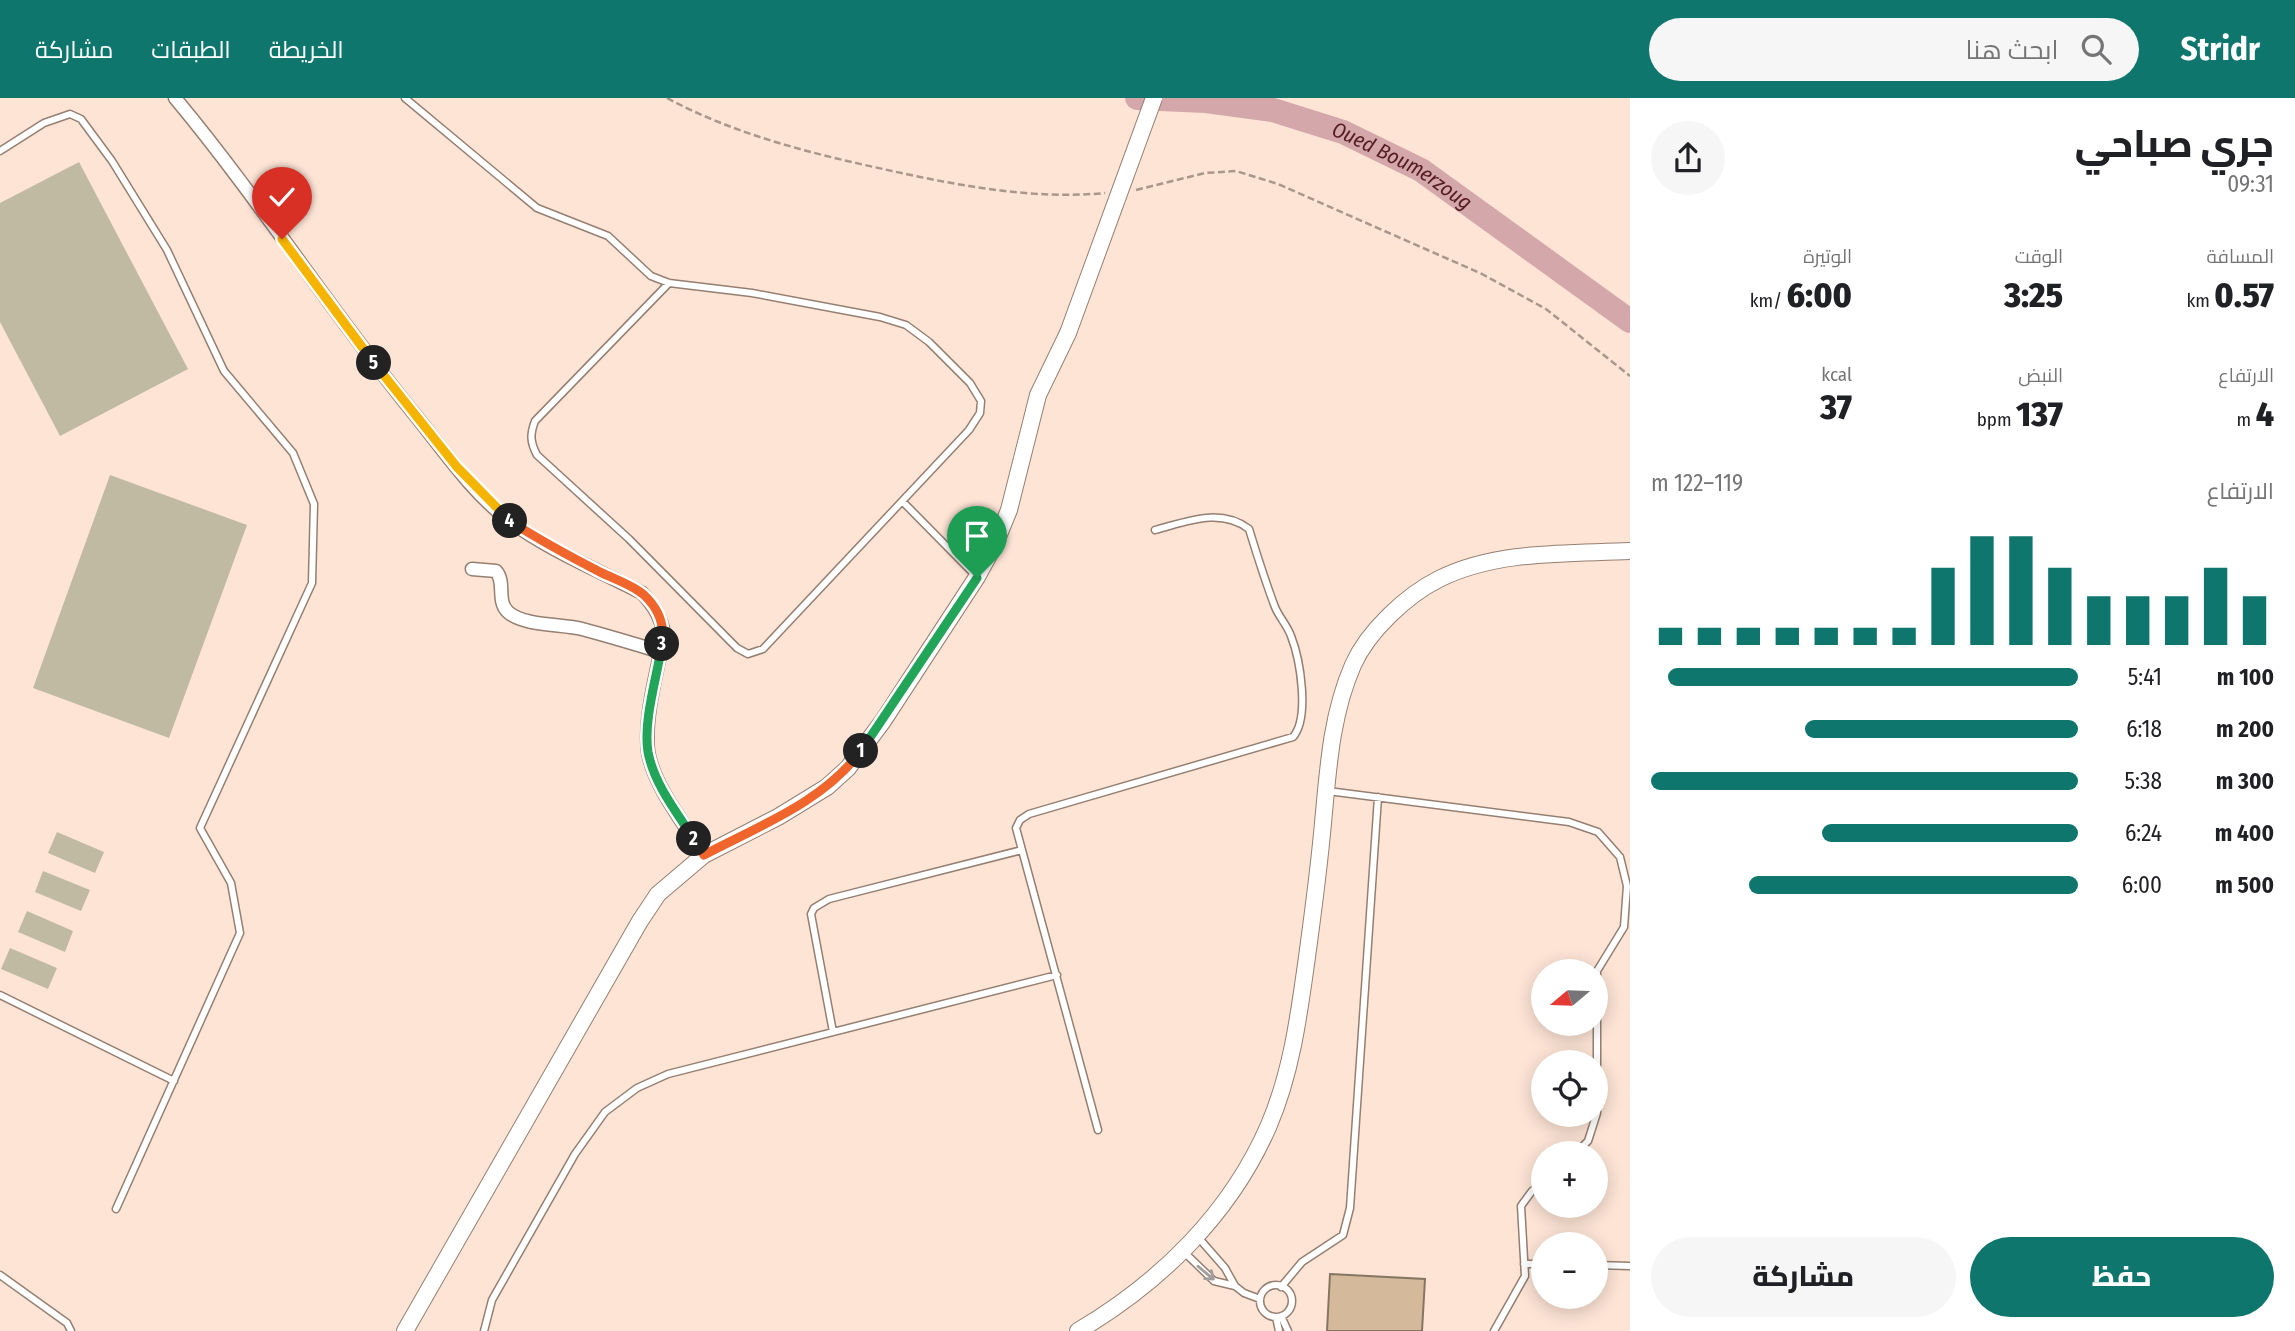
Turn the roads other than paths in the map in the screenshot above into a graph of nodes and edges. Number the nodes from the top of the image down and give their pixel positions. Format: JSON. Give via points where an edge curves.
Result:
{"nodes":[{"id":1,"x":175,"y":98,"type":"edge"},
{"id":2,"x":405,"y":98,"type":"edge"},
{"id":3,"x":1154,"y":98,"type":"edge"},
{"id":4,"x":0,"y":151,"type":"edge"},
{"id":5,"x":669,"y":283,"type":"junction"},
{"id":6,"x":903,"y":502,"type":"junction"},
{"id":7,"x":1155,"y":530,"type":"dead end"},
{"id":8,"x":1630,"y":551,"type":"edge"},
{"id":9,"x":472,"y":569,"type":"dead end"},
{"id":10,"x":977,"y":578,"type":"junction"},
{"id":11,"x":661,"y":652,"type":"junction"},
{"id":12,"x":1326,"y":790,"type":"junction"},
{"id":13,"x":1378,"y":797,"type":"junction"},
{"id":14,"x":1022,"y":850,"type":"junction"},
{"id":15,"x":704,"y":855,"type":"junction"},
{"id":16,"x":1057,"y":975,"type":"junction"},
{"id":17,"x":0,"y":995,"type":"edge"},
{"id":18,"x":833,"y":1032,"type":"junction"},
{"id":19,"x":174,"y":1081,"type":"junction"},
{"id":20,"x":1098,"y":1130,"type":"dead end"},
{"id":21,"x":1588,"y":1141,"type":"edge"},
{"id":22,"x":1531,"y":1196,"type":"edge"},
{"id":23,"x":116,"y":1209,"type":"dead end"},
{"id":24,"x":1197,"y":1236,"type":"junction"},
{"id":25,"x":1183,"y":1251,"type":"junction"},
{"id":26,"x":1524,"y":1264,"type":"junction"},
{"id":27,"x":1531,"y":1264,"type":"edge"},
{"id":28,"x":1608,"y":1265,"type":"edge"},
{"id":29,"x":1630,"y":1266,"type":"edge"},
{"id":30,"x":0,"y":1275,"type":"edge"},
{"id":31,"x":1235,"y":1286,"type":"junction"},
{"id":32,"x":1281,"y":1287,"type":"junction"},
{"id":33,"x":1260,"y":1299,"type":"junction"},
{"id":34,"x":1278,"y":1317,"type":"junction"},
{"id":35,"x":71,"y":1331,"type":"edge"},
{"id":36,"x":405,"y":1331,"type":"edge"},
{"id":37,"x":484,"y":1331,"type":"edge"},
{"id":38,"x":1078,"y":1331,"type":"edge"},
{"id":39,"x":1279,"y":1331,"type":"edge"},
{"id":40,"x":1288,"y":1331,"type":"edge"},
{"id":41,"x":1494,"y":1331,"type":"edge"}],
"edges":[{"from":1,"to":11,"type":"street","via":[[457,467],[507,519],[642,593],[661,620]]},
{"from":2,"to":5,"type":"lane","via":[[537,208],[608,236],[650,276]]},
{"from":3,"to":10,"type":"street","bridge":true,"via":[[1068,333],[1038,395],[1009,510]]},
{"from":4,"to":19,"type":"lane","via":[[44,123],[70,114],[81,119],[167,250],[224,371],[293,453],[314,504],[312,583],[200,828],[231,883],[240,933]]},
{"from":5,"to":6,"type":"lane","via":[[880,317],[906,326],[929,342],[970,383],[981,401],[980,413]]},
{"from":5,"to":6,"type":"lane","via":[[535,421],[531,443],[537,454],[737,648],[748,654],[763,649]]},
{"from":6,"to":10,"type":"lane"},
{"from":7,"to":14,"type":"lane","via":[[1208,517],[1227,518],[1248,529],[1276,611],[1292,638],[1302,688],[1299,730],[1293,737],[1029,814],[1016,828]]},
{"from":8,"to":12,"type":"street","via":[[1514,558],[1469,566],[1406,600],[1380,626],[1354,663],[1340,702]]},
{"from":9,"to":11,"type":"street","via":[[496,571],[505,608],[511,614]]},
{"from":10,"to":15,"type":"street","via":[[848,768],[827,787],[778,817]]},
{"from":11,"to":15,"type":"street","via":[[647,732],[648,753],[670,802]]},
{"from":12,"to":13,"type":"lane"},
{"from":12,"to":24,"type":"street","via":[[1298,1028],[1284,1083],[1250,1164]]},
{"from":13,"to":21,"type":"lane","via":[[1569,822],[1598,832],[1620,857],[1627,886],[1624,927],[1597,971],[1597,1113]]},
{"from":13,"to":32,"type":"lane","via":[[1346,1228],[1337,1240],[1302,1262]]},
{"from":14,"to":16,"type":"lane"},
{"from":14,"to":18,"type":"lane","via":[[829,899],[814,908],[811,914]]},
{"from":15,"to":36,"type":"street","via":[[659,894],[640,921]]},
{"from":16,"to":18,"type":"lane"},
{"from":16,"to":20,"type":"lane"},
{"from":17,"to":19,"type":"lane"},
{"from":18,"to":37,"type":"lane","via":[[668,1074],[637,1088],[605,1112],[575,1154],[492,1300]]},
{"from":19,"to":23,"type":"lane"},
{"from":22,"to":26,"type":"lane","via":[[1521,1206]]},
{"from":24,"to":25,"type":"street"},
{"from":24,"to":31,"type":"lane","via":[[1226,1268]]},
{"from":25,"to":31,"type":"lane","one_way":true,"via":[[1214,1281]]},
{"from":25,"to":38,"type":"street","via":[[1151,1280]]},
{"from":26,"to":27,"type":"lane"},
{"from":26,"to":41,"type":"lane","via":[[1525,1276]]},
{"from":28,"to":29,"type":"lane"},
{"from":30,"to":35,"type":"lane","via":[[67,1323]]},
{"from":31,"to":33,"type":"lane"},
{"from":32,"to":33,"type":"lane","via":[[1265,1289]]},
{"from":32,"to":34,"type":"lane","via":[[1291,1298],[1289,1309]]},
{"from":33,"to":34,"type":"lane","via":[[1266,1314]]},
{"from":34,"to":39,"type":"lane"},
{"from":34,"to":40,"type":"lane"}]}
